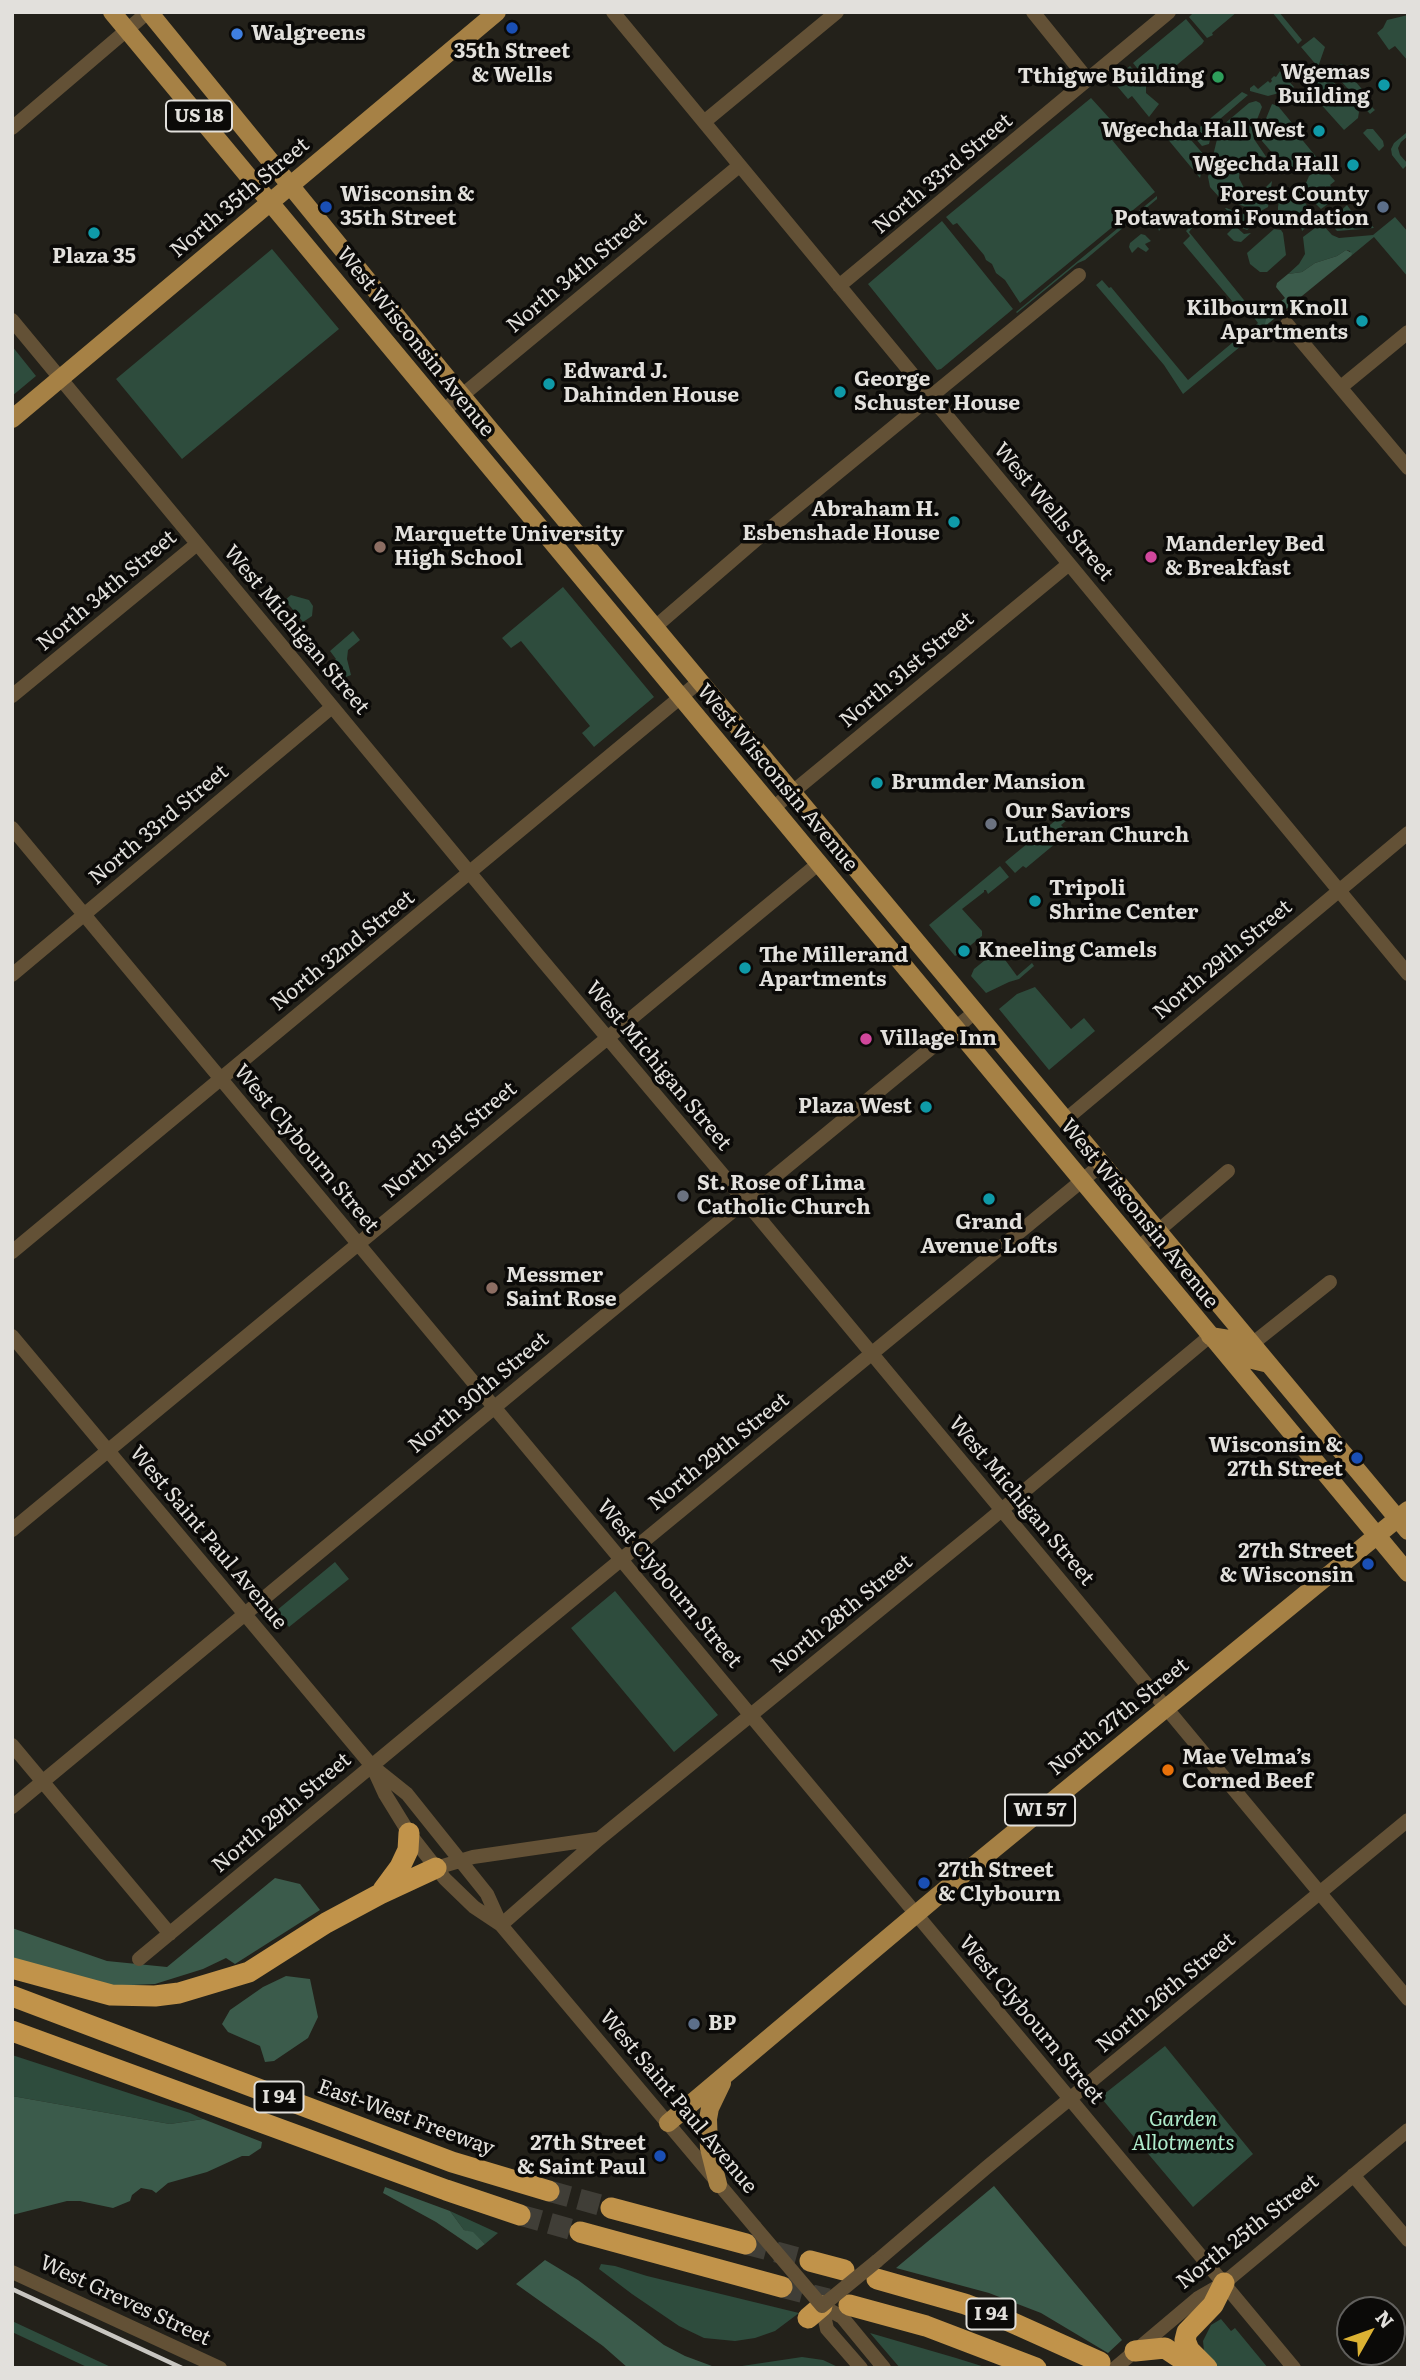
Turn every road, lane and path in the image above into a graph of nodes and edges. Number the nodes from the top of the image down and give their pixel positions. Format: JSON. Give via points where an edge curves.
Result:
{"nodes":[{"id":1,"x":112,"y":12,"type":"edge"},
{"id":2,"x":149,"y":12,"type":"edge"},
{"id":3,"x":498,"y":12,"type":"edge"},
{"id":4,"x":613,"y":12,"type":"edge"},
{"id":5,"x":837,"y":12,"type":"edge"},
{"id":6,"x":1033,"y":12,"type":"edge"},
{"id":7,"x":1169,"y":12,"type":"edge"},
{"id":8,"x":127,"y":30,"type":"junction"},
{"id":9,"x":1088,"y":80,"type":"junction"},
{"id":10,"x":704,"y":122,"type":"junction"},
{"id":11,"x":12,"y":128,"type":"edge"},
{"id":12,"x":740,"y":166,"type":"junction"},
{"id":13,"x":290,"y":185,"type":"junction"},
{"id":14,"x":270,"y":202,"type":"junction"},
{"id":15,"x":1079,"y":275,"type":"dead end"},
{"id":16,"x":839,"y":286,"type":"junction"},
{"id":17,"x":12,"y":320,"type":"edge"},
{"id":18,"x":1287,"y":324,"type":"dead end"},
{"id":19,"x":1408,"y":332,"type":"edge"},
{"id":20,"x":416,"y":340,"type":"junction"},
{"id":21,"x":396,"y":356,"type":"junction"},
{"id":22,"x":62,"y":377,"type":"junction"},
{"id":23,"x":1341,"y":387,"type":"junction"},
{"id":24,"x":462,"y":396,"type":"junction"},
{"id":25,"x":931,"y":397,"type":"junction"},
{"id":26,"x":442,"y":412,"type":"junction"},
{"id":27,"x":12,"y":419,"type":"edge"},
{"id":28,"x":1408,"y":468,"type":"edge"},
{"id":29,"x":197,"y":544,"type":"junction"},
{"id":30,"x":1069,"y":564,"type":"junction"},
{"id":31,"x":655,"y":627,"type":"junction"},
{"id":32,"x":700,"y":681,"type":"junction"},
{"id":33,"x":12,"y":696,"type":"edge"},
{"id":34,"x":681,"y":698,"type":"junction"},
{"id":35,"x":332,"y":707,"type":"junction"},
{"id":36,"x":793,"y":792,"type":"junction"},
{"id":37,"x":772,"y":809,"type":"junction"},
{"id":38,"x":12,"y":828,"type":"edge"},
{"id":39,"x":1408,"y":833,"type":"edge"},
{"id":40,"x":818,"y":864,"type":"junction"},
{"id":41,"x":470,"y":874,"type":"junction"},
{"id":42,"x":1339,"y":891,"type":"junction"},
{"id":43,"x":85,"y":914,"type":"junction"},
{"id":44,"x":1408,"y":974,"type":"edge"},
{"id":45,"x":12,"y":975,"type":"edge"},
{"id":46,"x":975,"y":1013,"type":"junction"},
{"id":47,"x":956,"y":1028,"type":"junction"},
{"id":48,"x":606,"y":1037,"type":"junction"},
{"id":49,"x":222,"y":1079,"type":"junction"},
{"id":50,"x":1065,"y":1120,"type":"junction"},
{"id":51,"x":1101,"y":1165,"type":"junction"},
{"id":52,"x":1228,"y":1171,"type":"dead end"},
{"id":53,"x":1082,"y":1181,"type":"junction"},
{"id":54,"x":745,"y":1202,"type":"junction"},
{"id":55,"x":1157,"y":1232,"type":"junction"},
{"id":56,"x":358,"y":1244,"type":"junction"},
{"id":57,"x":1138,"y":1248,"type":"junction"},
{"id":58,"x":12,"y":1252,"type":"edge"},
{"id":59,"x":1329,"y":1282,"type":"dead end"},
{"id":60,"x":12,"y":1336,"type":"edge"},
{"id":61,"x":1210,"y":1336,"type":"junction"},
{"id":62,"x":1252,"y":1344,"type":"junction"},
{"id":63,"x":873,"y":1355,"type":"junction"},
{"id":64,"x":1269,"y":1364,"type":"junction"},
{"id":65,"x":495,"y":1407,"type":"junction"},
{"id":66,"x":108,"y":1452,"type":"junction"},
{"id":67,"x":1001,"y":1510,"type":"junction"},
{"id":68,"x":1404,"y":1520,"type":"edge"},
{"id":69,"x":12,"y":1530,"type":"edge"},
{"id":70,"x":1376,"y":1535,"type":"junction"},
{"id":71,"x":621,"y":1560,"type":"junction"},
{"id":72,"x":1408,"y":1573,"type":"edge"},
{"id":73,"x":245,"y":1615,"type":"junction"},
{"id":74,"x":1166,"y":1708,"type":"junction"},
{"id":75,"x":751,"y":1716,"type":"junction"},
{"id":76,"x":12,"y":1745,"type":"edge"},
{"id":77,"x":372,"y":1766,"type":"junction"},
{"id":78,"x":43,"y":1782,"type":"junction"},
{"id":79,"x":12,"y":1807,"type":"edge"},
{"id":80,"x":1408,"y":1820,"type":"edge"},
{"id":81,"x":409,"y":1833,"type":"junction"},
{"id":82,"x":598,"y":1839,"type":"junction"},
{"id":83,"x":461,"y":1859,"type":"junction"},
{"id":84,"x":436,"y":1868,"type":"junction"},
{"id":85,"x":1320,"y":1892,"type":"junction"},
{"id":86,"x":380,"y":1894,"type":"junction"},
{"id":87,"x":916,"y":1913,"type":"junction"},
{"id":88,"x":501,"y":1925,"type":"junction"},
{"id":89,"x":170,"y":1934,"type":"junction"},
{"id":90,"x":139,"y":1959,"type":"dead end"},
{"id":91,"x":12,"y":1968,"type":"edge"},
{"id":92,"x":12,"y":1996,"type":"edge"},
{"id":93,"x":1408,"y":1999,"type":"edge"},
{"id":94,"x":12,"y":2031,"type":"edge"},
{"id":95,"x":726,"y":2076,"type":"junction"},
{"id":96,"x":1069,"y":2100,"type":"junction"},
{"id":97,"x":668,"y":2123,"type":"junction"},
{"id":98,"x":1408,"y":2130,"type":"edge"},
{"id":99,"x":1353,"y":2175,"type":"junction"},
{"id":100,"x":719,"y":2184,"type":"junction"},
{"id":101,"x":549,"y":2191,"type":"tunnel mouth"},
{"id":102,"x":611,"y":2208,"type":"tunnel mouth"},
{"id":103,"x":520,"y":2215,"type":"tunnel mouth"},
{"id":104,"x":580,"y":2232,"type":"tunnel mouth"},
{"id":105,"x":750,"y":2235,"type":"junction"},
{"id":106,"x":1408,"y":2240,"type":"edge"},
{"id":107,"x":810,"y":2261,"type":"tunnel mouth"},
{"id":108,"x":844,"y":2270,"type":"dead end"},
{"id":109,"x":877,"y":2270,"type":"junction"},
{"id":110,"x":12,"y":2272,"type":"edge"},
{"id":111,"x":1224,"y":2283,"type":"junction"},
{"id":112,"x":782,"y":2287,"type":"tunnel mouth"},
{"id":113,"x":849,"y":2305,"type":"tunnel mouth"},
{"id":114,"x":819,"y":2316,"type":"junction"},
{"id":115,"x":1132,"y":2354,"type":"junction"},
{"id":116,"x":1108,"y":2365,"type":"edge"},
{"id":117,"x":220,"y":2368,"type":"edge"},
{"id":118,"x":861,"y":2368,"type":"edge"},
{"id":119,"x":884,"y":2368,"type":"edge"},
{"id":120,"x":1037,"y":2368,"type":"edge"},
{"id":121,"x":1195,"y":2368,"type":"edge"},
{"id":122,"x":1207,"y":2368,"type":"edge"},
{"id":123,"x":1294,"y":2368,"type":"edge"}],
"edges":[{"from":1,"to":8,"type":"main road","name":"West Wisconsin Avenue","number":"US 18"},
{"from":2,"to":8,"type":"street"},
{"from":2,"to":13,"type":"main road","name":"West Wisconsin Avenue","number":"US 18"},
{"from":3,"to":13,"type":"main road","name":"North 35th Street"},
{"from":4,"to":10,"type":"street","name":"West Wells Street"},
{"from":5,"to":10,"type":"street"},
{"from":6,"to":9,"type":"street"},
{"from":7,"to":9,"type":"street","name":"North 33rd Street"},
{"from":8,"to":11,"type":"street"},
{"from":8,"to":14,"type":"main road","name":"West Wisconsin Avenue","number":"US 18"},
{"from":9,"to":16,"type":"street","name":"North 33rd Street"},
{"from":10,"to":12,"type":"street","name":"West Wells Street"},
{"from":12,"to":16,"type":"street","name":"West Wells Street"},
{"from":12,"to":24,"type":"street","name":"North 34th Street"},
{"from":13,"to":14,"type":"main road","name":"North 35th Street"},
{"from":13,"to":20,"type":"main road","name":"West Wisconsin Avenue"},
{"from":14,"to":21,"type":"main road","name":"West Wisconsin Avenue"},
{"from":14,"to":22,"type":"main road","name":"North 35th Street"},
{"from":15,"to":25,"type":"street"},
{"from":16,"to":25,"type":"street","name":"West Wells Street"},
{"from":17,"to":22,"type":"street","name":"West Michigan Street"},
{"from":18,"to":23,"type":"street"},
{"from":19,"to":23,"type":"street"},
{"from":20,"to":21,"type":"main road"},
{"from":20,"to":24,"type":"main road","name":"West Wisconsin Avenue"},
{"from":21,"to":26,"type":"main road","name":"West Wisconsin Avenue"},
{"from":22,"to":27,"type":"main road","name":"North 35th Street"},
{"from":22,"to":29,"type":"street","name":"West Michigan Street"},
{"from":23,"to":28,"type":"street"},
{"from":24,"to":26,"type":"street","name":"North 34th Street"},
{"from":24,"to":31,"type":"main road","name":"West Wisconsin Avenue"},
{"from":25,"to":30,"type":"street","name":"West Wells Street"},
{"from":25,"to":31,"type":"street"},
{"from":26,"to":34,"type":"main road","name":"West Wisconsin Avenue"},
{"from":29,"to":33,"type":"street","name":"North 34th Street"},
{"from":29,"to":35,"type":"street","name":"West Michigan Street"},
{"from":30,"to":36,"type":"street","name":"North 31st Street"},
{"from":30,"to":42,"type":"street","name":"West Wells Street"},
{"from":31,"to":32,"type":"main road","name":"West Wisconsin Avenue"},
{"from":32,"to":34,"type":"street","name":"North 32nd Street"},
{"from":32,"to":36,"type":"main road","name":"West Wisconsin Avenue"},
{"from":34,"to":37,"type":"main road","name":"West Wisconsin Avenue"},
{"from":34,"to":41,"type":"street","name":"North 32nd Street"},
{"from":35,"to":41,"type":"street","name":"West Michigan Street"},
{"from":35,"to":43,"type":"street","name":"North 33rd Street"},
{"from":36,"to":37,"type":"street","name":"North 31st Street"},
{"from":36,"to":46,"type":"main road","name":"West Wisconsin Avenue"},
{"from":37,"to":40,"type":"main road","name":"West Wisconsin Avenue"},
{"from":38,"to":43,"type":"street","name":"West Clybourn Street"},
{"from":39,"to":42,"type":"street","name":"North 29th Street"},
{"from":40,"to":47,"type":"main road","name":"West Wisconsin Avenue"},
{"from":40,"to":48,"type":"street","name":"North 31st Street"},
{"from":41,"to":48,"type":"street","name":"West Michigan Street"},
{"from":41,"to":49,"type":"street","name":"North 32nd Street"},
{"from":42,"to":44,"type":"street","name":"West Wells Street"},
{"from":42,"to":50,"type":"street","name":"North 29th Street"},
{"from":43,"to":45,"type":"street","name":"North 33rd Street"},
{"from":43,"to":49,"type":"street","name":"West Clybourn Street"},
{"from":46,"to":47,"type":"street","name":"North 30th Street"},
{"from":46,"to":50,"type":"main road","name":"West Wisconsin Avenue"},
{"from":47,"to":53,"type":"main road","name":"West Wisconsin Avenue"},
{"from":47,"to":54,"type":"street","name":"North 30th Street"},
{"from":48,"to":54,"type":"street","name":"West Michigan Street"},
{"from":48,"to":56,"type":"street","name":"North 31st Street"},
{"from":49,"to":56,"type":"street","name":"West Clybourn Street"},
{"from":49,"to":58,"type":"street","name":"North 32nd Street"},
{"from":50,"to":51,"type":"main road","name":"West Wisconsin Avenue"},
{"from":51,"to":53,"type":"street","name":"North 29th Street"},
{"from":51,"to":55,"type":"main road","name":"West Wisconsin Avenue"},
{"from":52,"to":55,"type":"street"},
{"from":53,"to":57,"type":"main road","name":"West Wisconsin Avenue"},
{"from":53,"to":63,"type":"street","name":"North 29th Street"},
{"from":54,"to":63,"type":"street","name":"West Michigan Street"},
{"from":54,"to":65,"type":"street","name":"North 30th Street"},
{"from":55,"to":57,"type":"street"},
{"from":55,"to":62,"type":"main road","name":"West Wisconsin Avenue"},
{"from":56,"to":65,"type":"street","name":"West Clybourn Street"},
{"from":56,"to":66,"type":"street","name":"North 31st Street"},
{"from":57,"to":61,"type":"main road","name":"West Wisconsin Avenue"},
{"from":59,"to":62,"type":"street"},
{"from":60,"to":66,"type":"street","name":"West Saint Paul Avenue"},
{"from":61,"to":64,"type":"main road","via":[[1229,1339],[1248,1359]]},
{"from":61,"to":67,"type":"street","name":"North 28th Street"},
{"from":61,"to":70,"type":"main road","name":"West Wisconsin Avenue"},
{"from":62,"to":64,"type":"main road","name":"West Wisconsin Avenue"},
{"from":63,"to":67,"type":"street","name":"West Michigan Street"},
{"from":63,"to":71,"type":"street","name":"North 29th Street"},
{"from":64,"to":68,"type":"main road","name":"West Wisconsin Avenue"},
{"from":65,"to":71,"type":"street","name":"West Clybourn Street"},
{"from":65,"to":73,"type":"street","name":"North 30th Street"},
{"from":66,"to":69,"type":"street","name":"North 31st Street"},
{"from":66,"to":73,"type":"street","name":"West Saint Paul Avenue"},
{"from":67,"to":74,"type":"street","name":"West Michigan Street"},
{"from":67,"to":75,"type":"street","name":"North 28th Street"},
{"from":68,"to":70,"type":"main road","name":"North 27th Street","number":"WI 57"},
{"from":70,"to":72,"type":"main road","name":"West Wisconsin Avenue"},
{"from":70,"to":74,"type":"main road","name":"North 27th Street","number":"WI 57"},
{"from":71,"to":75,"type":"street","name":"West Clybourn Street"},
{"from":71,"to":77,"type":"street","name":"North 29th Street"},
{"from":73,"to":77,"type":"street","name":"West Saint Paul Avenue"},
{"from":73,"to":78,"type":"street","name":"North 30th Street"},
{"from":74,"to":85,"type":"street","name":"West Michigan Street"},
{"from":74,"to":87,"type":"main road","name":"North 27th Street","number":"WI 57"},
{"from":75,"to":82,"type":"street","name":"North 28th Street"},
{"from":75,"to":87,"type":"street","name":"West Clybourn Street"},
{"from":76,"to":78,"type":"street"},
{"from":77,"to":81,"type":"street","name":"West Saint Paul Avenue"},
{"from":77,"to":83,"type":"street","name":"West Saint Paul Avenue","via":[[407,1794]]},
{"from":77,"to":89,"type":"street","name":"North 29th Street"},
{"from":78,"to":79,"type":"street","name":"North 30th Street"},
{"from":78,"to":89,"type":"street"},
{"from":80,"to":85,"type":"street","name":"North 26th Street"},
{"from":81,"to":84,"type":"street","name":"West Saint Paul Avenue"},
{"from":81,"to":86,"type":"highway","via":[[400,1867]]},
{"from":82,"to":83,"type":"street"},
{"from":82,"to":88,"type":"street","name":"North 28th Street"},
{"from":83,"to":84,"type":"street"},
{"from":83,"to":88,"type":"street","name":"West Saint Paul Avenue","via":[[487,1894]]},
{"from":84,"to":86,"type":"highway"},
{"from":84,"to":88,"type":"street","name":"West Saint Paul Avenue","via":[[474,1907]]},
{"from":85,"to":93,"type":"street","name":"West Michigan Street"},
{"from":85,"to":96,"type":"street","name":"North 26th Street"},
{"from":86,"to":91,"type":"highway","via":[[248,1972],[179,1993],[111,1995]]},
{"from":87,"to":95,"type":"main road","name":"North 27th Street","number":"WI 57"},
{"from":87,"to":96,"type":"street","name":"West Clybourn Street"},
{"from":88,"to":97,"type":"street","name":"West Saint Paul Avenue"},
{"from":89,"to":90,"type":"street","name":"North 29th Street"},
{"from":92,"to":101,"type":"highway","name":"East-West Freeway","number":"I 94","via":[[452,2162]]},
{"from":94,"to":103,"type":"highway","number":"I 94"},
{"from":95,"to":97,"type":"main road","name":"North 27th Street","number":"WI 57"},
{"from":95,"to":100,"type":"main road","via":[[708,2119],[709,2148]]},
{"from":96,"to":109,"type":"street","name":"North 26th Street"},
{"from":96,"to":111,"type":"street","name":"West Clybourn Street"},
{"from":97,"to":100,"type":"street","name":"West Saint Paul Avenue"},
{"from":98,"to":99,"type":"street","name":"North 25th Street"},
{"from":99,"to":106,"type":"street"},
{"from":99,"to":111,"type":"street","name":"North 25th Street"},
{"from":100,"to":105,"type":"street","name":"West Saint Paul Avenue"},
{"from":102,"to":105,"type":"highway"},
{"from":104,"to":112,"type":"highway"},
{"from":105,"to":114,"type":"street","name":"West Saint Paul Avenue","bridge":true},
{"from":107,"to":108,"type":"highway"},
{"from":109,"to":114,"type":"street","name":"North 26th Street","bridge":true},
{"from":109,"to":116,"type":"highway","number":"I 94"},
{"from":110,"to":117,"type":"street","name":"West Greves Street"},
{"from":111,"to":115,"type":"street","name":"North 25th Street","via":[[1198,2298]]},
{"from":111,"to":122,"type":"highway","via":[[1185,2340]]},
{"from":111,"to":123,"type":"street","name":"West Clybourn Street"},
{"from":113,"to":120,"type":"highway","number":"I 94","via":[[938,2330]]},
{"from":114,"to":118,"type":"street","name":"West Saint Paul Avenue"},
{"from":114,"to":119,"type":"street","name":"West Saint Paul Avenue","via":[[842,2317]]},
{"from":115,"to":116,"type":"street","name":"North 25th Street"},
{"from":115,"to":121,"type":"highway","via":[[1165,2348]]}]}
